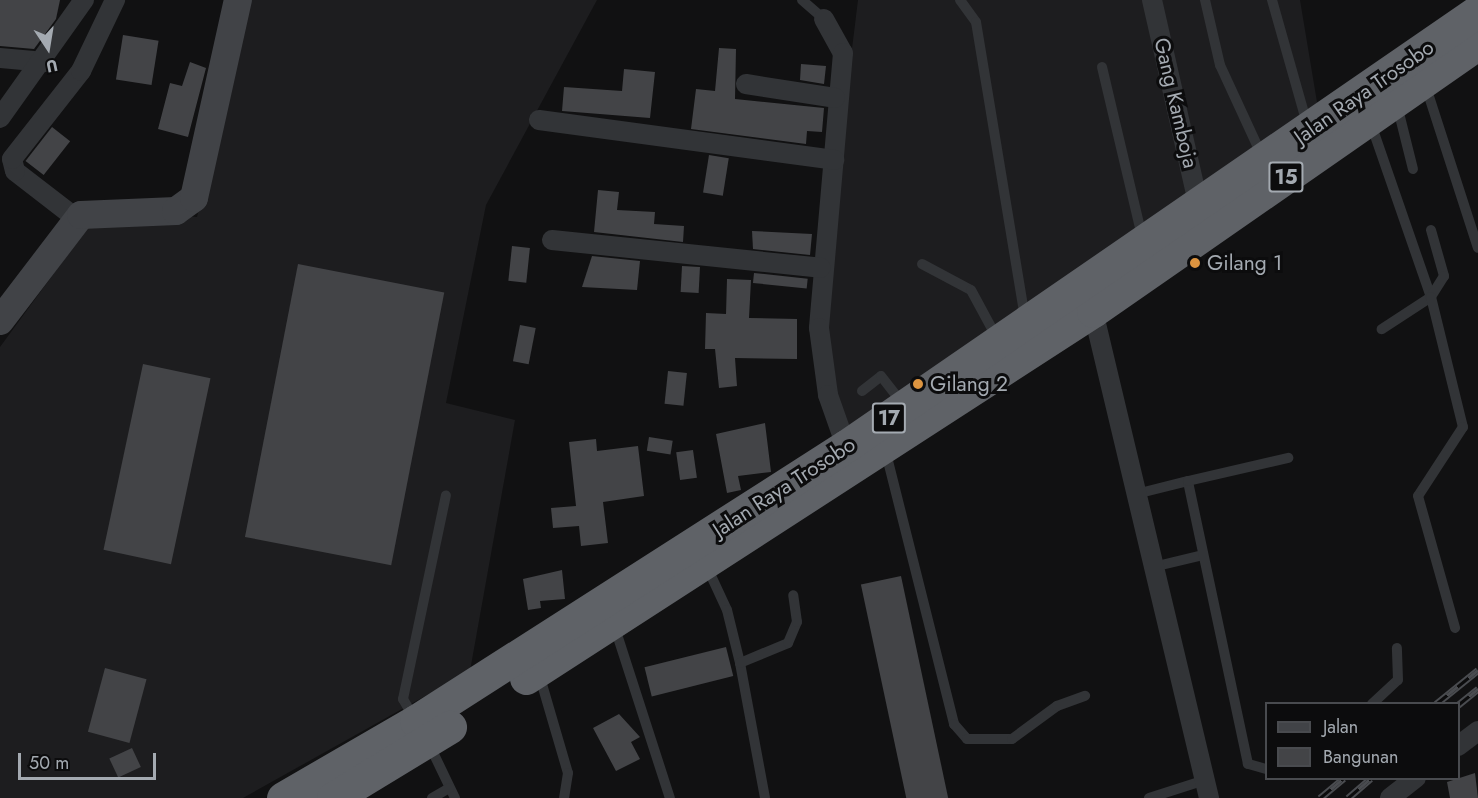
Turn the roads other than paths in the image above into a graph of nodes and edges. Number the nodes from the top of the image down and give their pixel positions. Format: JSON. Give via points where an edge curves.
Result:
{"nodes":[{"id":1,"x":84,"y":0,"type":"edge"},
{"id":2,"x":115,"y":0,"type":"edge"},
{"id":3,"x":238,"y":0,"type":"edge"},
{"id":4,"x":802,"y":0,"type":"edge"},
{"id":5,"x":960,"y":0,"type":"edge"},
{"id":6,"x":1152,"y":0,"type":"edge"},
{"id":7,"x":1205,"y":0,"type":"edge"},
{"id":8,"x":1272,"y":0,"type":"edge"},
{"id":9,"x":1477,"y":17,"type":"edge"},
{"id":10,"x":824,"y":19,"type":"joint"},
{"id":11,"x":0,"y":58,"type":"edge"},
{"id":12,"x":45,"y":62,"type":"junction"},
{"id":13,"x":1102,"y":67,"type":"dead end"},
{"id":14,"x":1424,"y":81,"type":"junction"},
{"id":15,"x":746,"y":84,"type":"dead end"},
{"id":16,"x":835,"y":98,"type":"junction"},
{"id":17,"x":1396,"y":100,"type":"junction"},
{"id":18,"x":0,"y":118,"type":"edge"},
{"id":19,"x":1370,"y":119,"type":"junction"},
{"id":20,"x":539,"y":120,"type":"dead end"},
{"id":21,"x":1310,"y":132,"type":"junction"},
{"id":22,"x":834,"y":160,"type":"junction"},
{"id":23,"x":1265,"y":161,"type":"junction"},
{"id":24,"x":1413,"y":169,"type":"dead end"},
{"id":25,"x":1199,"y":207,"type":"junction"},
{"id":26,"x":76,"y":219,"type":"junction"},
{"id":27,"x":1431,"y":230,"type":"dead end"},
{"id":28,"x":552,"y":240,"type":"dead end"},
{"id":29,"x":1144,"y":246,"type":"junction"},
{"id":30,"x":1478,"y":248,"type":"edge"},
{"id":31,"x":922,"y":264,"type":"dead end"},
{"id":32,"x":821,"y":268,"type":"junction"},
{"id":33,"x":1431,"y":297,"type":"junction"},
{"id":34,"x":1093,"y":311,"type":"junction"},
{"id":35,"x":0,"y":321,"type":"edge"},
{"id":36,"x":1027,"y":326,"type":"junction"},
{"id":37,"x":1382,"y":329,"type":"dead end"},
{"id":38,"x":999,"y":344,"type":"junction"},
{"id":39,"x":862,"y":391,"type":"dead end"},
{"id":40,"x":905,"y":407,"type":"junction"},
{"id":41,"x":846,"y":446,"type":"junction"},
{"id":42,"x":885,"y":448,"type":"junction"},
{"id":43,"x":1288,"y":458,"type":"dead end"},
{"id":44,"x":1188,"y":481,"type":"junction"},
{"id":45,"x":1136,"y":494,"type":"junction"},
{"id":46,"x":446,"y":495,"type":"dead end"},
{"id":47,"x":1203,"y":555,"type":"junction"},
{"id":48,"x":706,"y":565,"type":"junction"},
{"id":49,"x":1153,"y":567,"type":"junction"},
{"id":50,"x":793,"y":596,"type":"dead end"},
{"id":51,"x":614,"y":625,"type":"junction"},
{"id":52,"x":1455,"y":628,"type":"dead end"},
{"id":53,"x":1397,"y":648,"type":"dead end"},
{"id":54,"x":740,"y":663,"type":"junction"},
{"id":55,"x":538,"y":670,"type":"junction"},
{"id":56,"x":1085,"y":696,"type":"dead end"},
{"id":57,"x":1374,"y":702,"type":"edge"},
{"id":58,"x":422,"y":731,"type":"junction"},
{"id":59,"x":1478,"y":731,"type":"edge"},
{"id":60,"x":1460,"y":744,"type":"edge"},
{"id":61,"x":1265,"y":769,"type":"edge"},
{"id":62,"x":1413,"y":780,"type":"edge"},
{"id":63,"x":1207,"y":789,"type":"edge"},
{"id":64,"x":452,"y":793,"type":"edge"},
{"id":65,"x":283,"y":798,"type":"edge"},
{"id":66,"x":333,"y":798,"type":"edge"},
{"id":67,"x":432,"y":798,"type":"edge"},
{"id":68,"x":564,"y":798,"type":"edge"},
{"id":69,"x":670,"y":798,"type":"edge"},
{"id":70,"x":765,"y":798,"type":"edge"},
{"id":71,"x":1149,"y":798,"type":"edge"},
{"id":72,"x":1390,"y":798,"type":"edge"}],
"edges":[{"from":1,"to":12,"type":"street"},
{"from":2,"to":26,"type":"street","via":[[81,71],[12,159],[15,171]]},
{"from":3,"to":26,"type":"street","via":[[194,198],[176,212],[89,213]]},
{"from":4,"to":10,"type":"lane"},
{"from":5,"to":36,"type":"lane","via":[[976,22]]},
{"from":6,"to":25,"type":"street","name":"Gang Kamboja"},
{"from":7,"to":23,"type":"lane","via":[[1220,65]]},
{"from":8,"to":21,"type":"lane","via":[[1296,102]]},
{"from":9,"to":14,"type":"highway","name":"Jalan Raya Trosobo","number":"15"},
{"from":9,"to":21,"type":"highway","name":"Jalan Raya Trosobo","number":"17"},
{"from":10,"to":16,"type":"street","via":[[843,54]]},
{"from":11,"to":12,"type":"street"},
{"from":12,"to":18,"type":"street"},
{"from":13,"to":29,"type":"lane"},
{"from":14,"to":17,"type":"highway","name":"Jalan Raya Trosobo","number":"15"},
{"from":14,"to":30,"type":"lane"},
{"from":15,"to":16,"type":"street"},
{"from":16,"to":22,"type":"street"},
{"from":17,"to":19,"type":"highway","name":"Jalan Raya Trosobo","number":"15"},
{"from":17,"to":24,"type":"lane"},
{"from":19,"to":33,"type":"lane"},
{"from":19,"to":34,"type":"highway","name":"Jalan Raya Trosobo","number":"15"},
{"from":20,"to":22,"type":"street"},
{"from":21,"to":23,"type":"highway","name":"Jalan Raya Trosobo","number":"17"},
{"from":22,"to":32,"type":"street"},
{"from":23,"to":25,"type":"highway","name":"Jalan Raya Trosobo","number":"17"},
{"from":25,"to":29,"type":"highway","name":"Jalan Raya Trosobo","number":"17"},
{"from":26,"to":35,"type":"street"},
{"from":27,"to":33,"type":"lane","via":[[1444,276]]},
{"from":28,"to":32,"type":"street"},
{"from":29,"to":36,"type":"highway","name":"Jalan Raya Trosobo","number":"17"},
{"from":31,"to":38,"type":"lane","via":[[971,290]]},
{"from":32,"to":41,"type":"street","via":[[822,366]]},
{"from":33,"to":37,"type":"lane"},
{"from":33,"to":52,"type":"lane","via":[[1463,427],[1418,496]]},
{"from":34,"to":42,"type":"highway","name":"Jalan Raya Trosobo","number":"17"},
{"from":34,"to":45,"type":"street"},
{"from":36,"to":38,"type":"highway","name":"Jalan Raya Trosobo","number":"17"},
{"from":38,"to":40,"type":"highway","name":"Jalan Raya Trosobo","number":"17"},
{"from":39,"to":40,"type":"lane","via":[[881,376]]},
{"from":40,"to":41,"type":"highway","name":"Jalan Raya Trosobo","number":"17"},
{"from":41,"to":58,"type":"highway","name":"Jalan Raya Trosobo","number":"17"},
{"from":42,"to":48,"type":"highway","name":"Jalan Raya Trosobo","number":"17"},
{"from":42,"to":56,"type":"lane","via":[[954,724],[967,739],[1012,739],[1057,706]]},
{"from":43,"to":44,"type":"lane"},
{"from":44,"to":45,"type":"lane"},
{"from":44,"to":47,"type":"lane"},
{"from":45,"to":49,"type":"street"},
{"from":46,"to":58,"type":"lane","via":[[403,699]]},
{"from":47,"to":49,"type":"lane"},
{"from":47,"to":61,"type":"lane","via":[[1248,764]]},
{"from":48,"to":51,"type":"highway","name":"Jalan Raya Trosobo","number":"17"},
{"from":48,"to":54,"type":"lane","via":[[727,610]]},
{"from":49,"to":63,"type":"street"},
{"from":50,"to":54,"type":"lane","via":[[797,622],[788,643]]},
{"from":51,"to":55,"type":"highway","name":"Jalan Raya Trosobo","number":"17"},
{"from":51,"to":69,"type":"lane"},
{"from":53,"to":57,"type":"lane","via":[[1398,680]]},
{"from":54,"to":70,"type":"lane"},
{"from":55,"to":58,"type":"highway","name":"Jalan Raya Trosobo","number":"17"},
{"from":55,"to":68,"type":"lane","via":[[568,773]]},
{"from":58,"to":64,"type":"lane"},
{"from":58,"to":65,"type":"highway","name":"Jalan Raya Trosobo","number":"17"},
{"from":58,"to":66,"type":"highway","name":"Jalan Raya Trosobo","number":"17","via":[[364,785]]},
{"from":59,"to":60,"type":"street"},
{"from":62,"to":72,"type":"street"},
{"from":63,"to":71,"type":"lane"},
{"from":64,"to":67,"type":"lane"}]}
